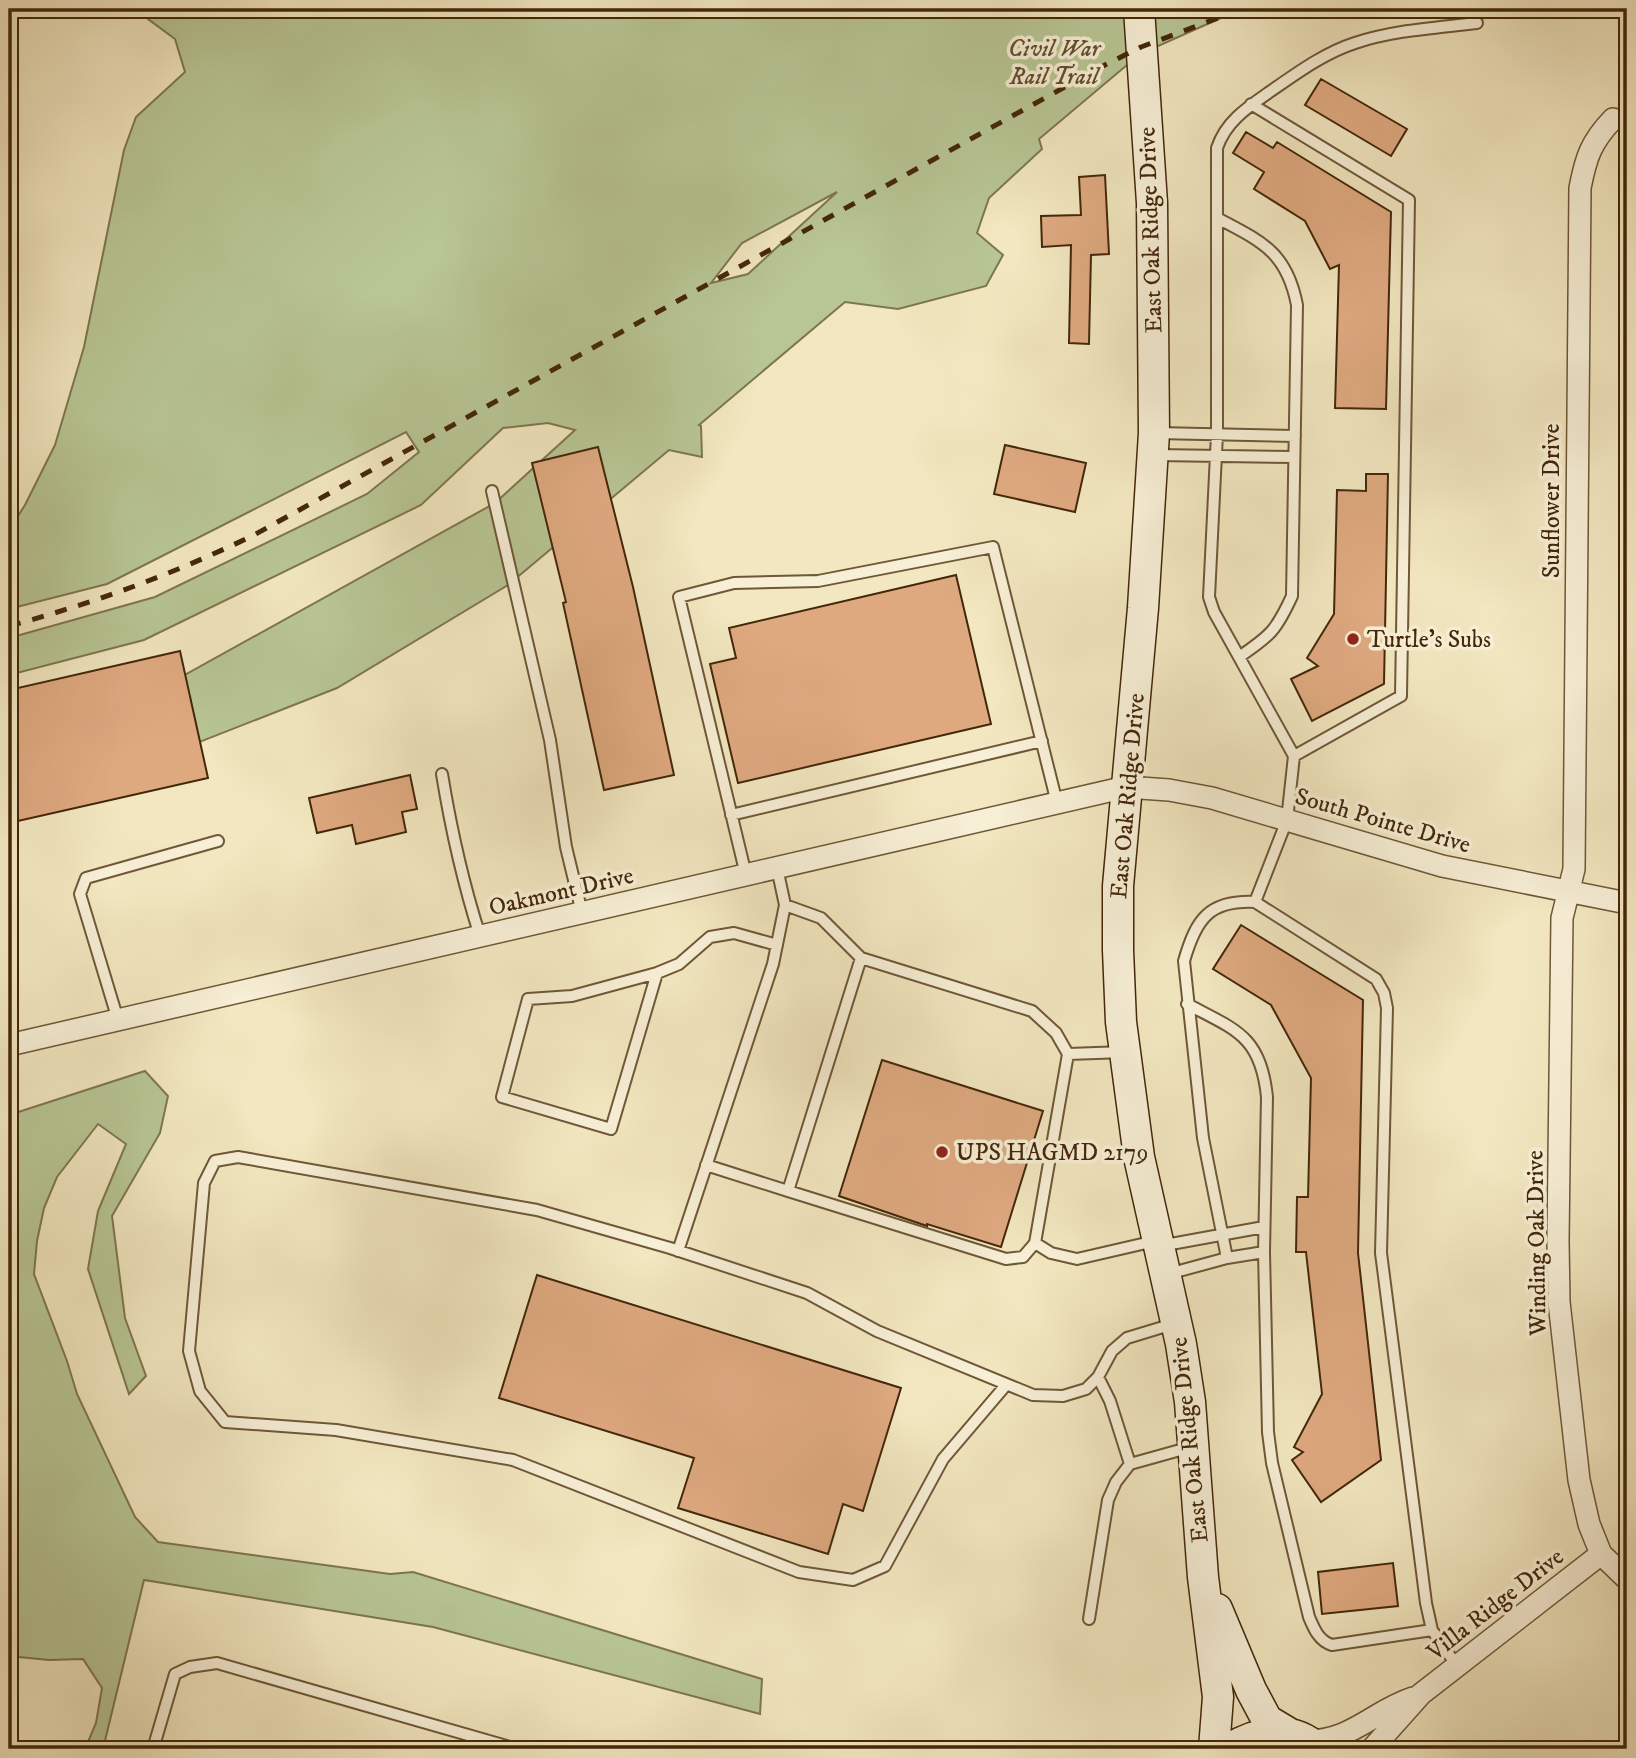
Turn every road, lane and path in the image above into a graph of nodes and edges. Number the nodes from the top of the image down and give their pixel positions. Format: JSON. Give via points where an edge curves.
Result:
{"nodes":[{"id":1,"x":1139,"y":9,"type":"edge"},
{"id":2,"x":1477,"y":23,"type":"dead end"},
{"id":3,"x":1251,"y":104,"type":"junction"},
{"id":4,"x":1613,"y":119,"type":"dead end"},
{"id":5,"x":1219,"y":219,"type":"junction"},
{"id":6,"x":1217,"y":434,"type":"junction"},
{"id":7,"x":1295,"y":436,"type":"junction"},
{"id":8,"x":1154,"y":444,"type":"junction"},
{"id":9,"x":1217,"y":456,"type":"junction"},
{"id":10,"x":1294,"y":457,"type":"junction"},
{"id":11,"x":492,"y":491,"type":"dead end"},
{"id":12,"x":1239,"y":657,"type":"junction"},
{"id":13,"x":1042,"y":741,"type":"junction"},
{"id":14,"x":1294,"y":756,"type":"junction"},
{"id":15,"x":442,"y":774,"type":"dead end"},
{"id":16,"x":1126,"y":787,"type":"junction"},
{"id":17,"x":1057,"y":803,"type":"junction"},
{"id":18,"x":731,"y":815,"type":"junction"},
{"id":19,"x":1287,"y":820,"type":"junction"},
{"id":20,"x":218,"y":841,"type":"dead end"},
{"id":21,"x":777,"y":868,"type":"junction"},
{"id":22,"x":746,"y":875,"type":"junction"},
{"id":23,"x":1569,"y":891,"type":"junction"},
{"id":24,"x":1255,"y":902,"type":"junction"},
{"id":25,"x":1627,"y":904,"type":"edge"},
{"id":26,"x":785,"y":905,"type":"junction"},
{"id":27,"x":582,"y":913,"type":"junction"},
{"id":28,"x":480,"y":936,"type":"junction"},
{"id":29,"x":777,"y":945,"type":"junction"},
{"id":30,"x":862,"y":958,"type":"junction"},
{"id":31,"x":657,"y":973,"type":"junction"},
{"id":32,"x":1187,"y":1004,"type":"junction"},
{"id":33,"x":118,"y":1020,"type":"junction"},
{"id":34,"x":9,"y":1045,"type":"edge"},
{"id":35,"x":1125,"y":1052,"type":"junction"},
{"id":36,"x":1068,"y":1054,"type":"junction"},
{"id":37,"x":706,"y":1165,"type":"junction"},
{"id":38,"x":788,"y":1191,"type":"junction"},
{"id":39,"x":1264,"y":1227,"type":"junction"},
{"id":40,"x":1223,"y":1234,"type":"junction"},
{"id":41,"x":1035,"y":1243,"type":"junction"},
{"id":42,"x":678,"y":1251,"type":"junction"},
{"id":43,"x":1264,"y":1252,"type":"junction"},
{"id":44,"x":1161,"y":1254,"type":"junction"},
{"id":45,"x":1227,"y":1258,"type":"junction"},
{"id":46,"x":1176,"y":1323,"type":"junction"},
{"id":47,"x":1098,"y":1377,"type":"junction"},
{"id":48,"x":1006,"y":1385,"type":"junction"},
{"id":49,"x":1194,"y":1446,"type":"junction"},
{"id":50,"x":1130,"y":1464,"type":"junction"},
{"id":51,"x":1601,"y":1554,"type":"junction"},
{"id":52,"x":1203,"y":1577,"type":"junction"},
{"id":53,"x":1627,"y":1579,"type":"edge"},
{"id":54,"x":1089,"y":1619,"type":"dead end"},
{"id":55,"x":1432,"y":1630,"type":"junction"},
{"id":56,"x":1457,"y":1666,"type":"junction"},
{"id":57,"x":1421,"y":1695,"type":"junction"},
{"id":58,"x":1304,"y":1742,"type":"edge"},
{"id":59,"x":153,"y":1749,"type":"edge"},
{"id":60,"x":517,"y":1749,"type":"edge"},
{"id":61,"x":1214,"y":1749,"type":"edge"},
{"id":62,"x":1228,"y":1749,"type":"edge"},
{"id":63,"x":1372,"y":1749,"type":"edge"}],
"edges":[{"from":1,"to":8,"type":"main road","name":"East Oak Ridge Drive","via":[[1152,203]]},
{"from":2,"to":3,"type":"lane","via":[[1392,33],[1353,43],[1304,67]]},
{"from":3,"to":5,"type":"lane","via":[[1232,121],[1217,148]]},
{"from":3,"to":14,"type":"lane","via":[[1409,200],[1401,696]]},
{"from":4,"to":23,"type":"street","name":"Sunflower Drive","via":[[1597,136],[1586,159],[1580,188],[1574,869]]},
{"from":5,"to":6,"type":"lane"},
{"from":5,"to":7,"type":"lane","via":[[1275,252],[1293,286],[1297,306]]},
{"from":6,"to":7,"type":"lane"},
{"from":6,"to":8,"type":"lane"},
{"from":6,"to":9,"type":"lane"},
{"from":7,"to":10,"type":"lane"},
{"from":8,"to":9,"type":"lane"},
{"from":8,"to":16,"type":"main road","name":"East Oak Ridge Drive"},
{"from":9,"to":10,"type":"lane"},
{"from":9,"to":12,"type":"lane","via":[[1209,597]]},
{"from":10,"to":12,"type":"lane","via":[[1292,596],[1269,636]]},
{"from":11,"to":27,"type":"lane","via":[[550,740],[566,847]]},
{"from":12,"to":14,"type":"lane"},
{"from":13,"to":17,"type":"lane"},
{"from":13,"to":18,"type":"lane"},
{"from":13,"to":18,"type":"lane","via":[[993,547],[818,582],[734,583],[679,597]]},
{"from":14,"to":19,"type":"lane"},
{"from":15,"to":28,"type":"lane","via":[[452,835]]},
{"from":16,"to":17,"type":"street","name":"Oakmont Drive"},
{"from":16,"to":19,"type":"street","name":"South Pointe Drive","via":[[1212,798]]},
{"from":16,"to":35,"type":"main road","name":"East Oak Ridge Drive","via":[[1118,886]]},
{"from":17,"to":21,"type":"street","name":"Oakmont Drive"},
{"from":18,"to":22,"type":"lane"},
{"from":19,"to":23,"type":"street","name":"South Pointe Drive","via":[[1442,866]]},
{"from":19,"to":24,"type":"lane"},
{"from":20,"to":33,"type":"lane","via":[[86,878],[79,894]]},
{"from":21,"to":22,"type":"street","name":"Oakmont Drive"},
{"from":21,"to":26,"type":"lane"},
{"from":22,"to":27,"type":"street","name":"Oakmont Drive"},
{"from":23,"to":25,"type":"street","name":"South Pointe Drive"},
{"from":23,"to":51,"type":"street","name":"Winding Oak Drive","via":[[1562,918],[1559,1302],[1579,1480]]},
{"from":24,"to":32,"type":"lane","via":[[1233,901],[1214,908],[1203,919],[1184,961]]},
{"from":24,"to":55,"type":"lane","via":[[1376,979],[1384,993],[1381,1253]]},
{"from":26,"to":29,"type":"lane"},
{"from":26,"to":30,"type":"lane","via":[[821,918]]},
{"from":27,"to":28,"type":"street","name":"Oakmont Drive"},
{"from":28,"to":33,"type":"street","name":"Oakmont Drive"},
{"from":29,"to":31,"type":"lane","via":[[734,933],[710,937],[679,964]]},
{"from":29,"to":37,"type":"lane"},
{"from":30,"to":36,"type":"lane","via":[[1032,1011],[1056,1033]]},
{"from":30,"to":38,"type":"lane"},
{"from":31,"to":31,"type":"lane","via":[[572,996],[528,999],[502,1097],[611,1129]]},
{"from":32,"to":39,"type":"lane","via":[[1235,1029],[1249,1042],[1265,1074]]},
{"from":32,"to":40,"type":"lane","via":[[1203,1138]]},
{"from":33,"to":34,"type":"street","name":"Oakmont Drive"},
{"from":35,"to":36,"type":"lane"},
{"from":35,"to":44,"type":"main road","name":"East Oak Ridge Drive","via":[[1139,1157]]},
{"from":36,"to":41,"type":"lane"},
{"from":37,"to":38,"type":"lane"},
{"from":37,"to":42,"type":"lane"},
{"from":38,"to":41,"type":"lane","via":[[1006,1259],[1023,1257]]},
{"from":39,"to":40,"type":"lane"},
{"from":39,"to":43,"type":"lane"},
{"from":40,"to":44,"type":"lane"},
{"from":40,"to":45,"type":"lane"},
{"from":41,"to":44,"type":"lane","via":[[1051,1253],[1077,1259]]},
{"from":42,"to":48,"type":"lane","via":[[807,1293],[877,1331]]},
{"from":42,"to":48,"type":"lane","via":[[537,1210],[238,1157],[215,1161],[204,1184],[189,1351],[200,1391],[225,1422],[337,1430],[513,1460],[799,1572],[853,1580],[885,1566],[943,1459]]},
{"from":43,"to":45,"type":"lane"},
{"from":43,"to":55,"type":"lane","via":[[1272,1463],[1315,1632],[1332,1645]]},
{"from":44,"to":45,"type":"lane"},
{"from":44,"to":46,"type":"main road","name":"East Oak Ridge Drive"},
{"from":46,"to":47,"type":"lane","via":[[1127,1338],[1112,1351]]},
{"from":46,"to":49,"type":"main road","name":"East Oak Ridge Drive"},
{"from":47,"to":48,"type":"lane","via":[[1086,1389],[1063,1396],[1033,1395]]},
{"from":47,"to":50,"type":"lane"},
{"from":49,"to":50,"type":"lane"},
{"from":49,"to":52,"type":"main road","name":"East Oak Ridge Drive"},
{"from":50,"to":54,"type":"lane","via":[[1108,1500]]},
{"from":51,"to":53,"type":"street","name":"Winding Oak Drive"},
{"from":51,"to":56,"type":"street","name":"Villa Ridge Drive"},
{"from":52,"to":58,"type":"main road","name":"East Oak Ridge Drive","via":[[1267,1720]]},
{"from":52,"to":61,"type":"main road","name":"East Oak Ridge Drive","via":[[1218,1697]]},
{"from":55,"to":56,"type":"lane"},
{"from":56,"to":57,"type":"street","name":"Villa Ridge Drive"},
{"from":57,"to":58,"type":"street","name":"Villa Ridge Drive","via":[[1339,1737]]},
{"from":57,"to":63,"type":"street","name":"Villa Ridge Drive"},
{"from":58,"to":62,"type":"main road","via":[[1269,1733]]},
{"from":59,"to":60,"type":"lane","via":[[175,1674],[218,1663]]}]}
